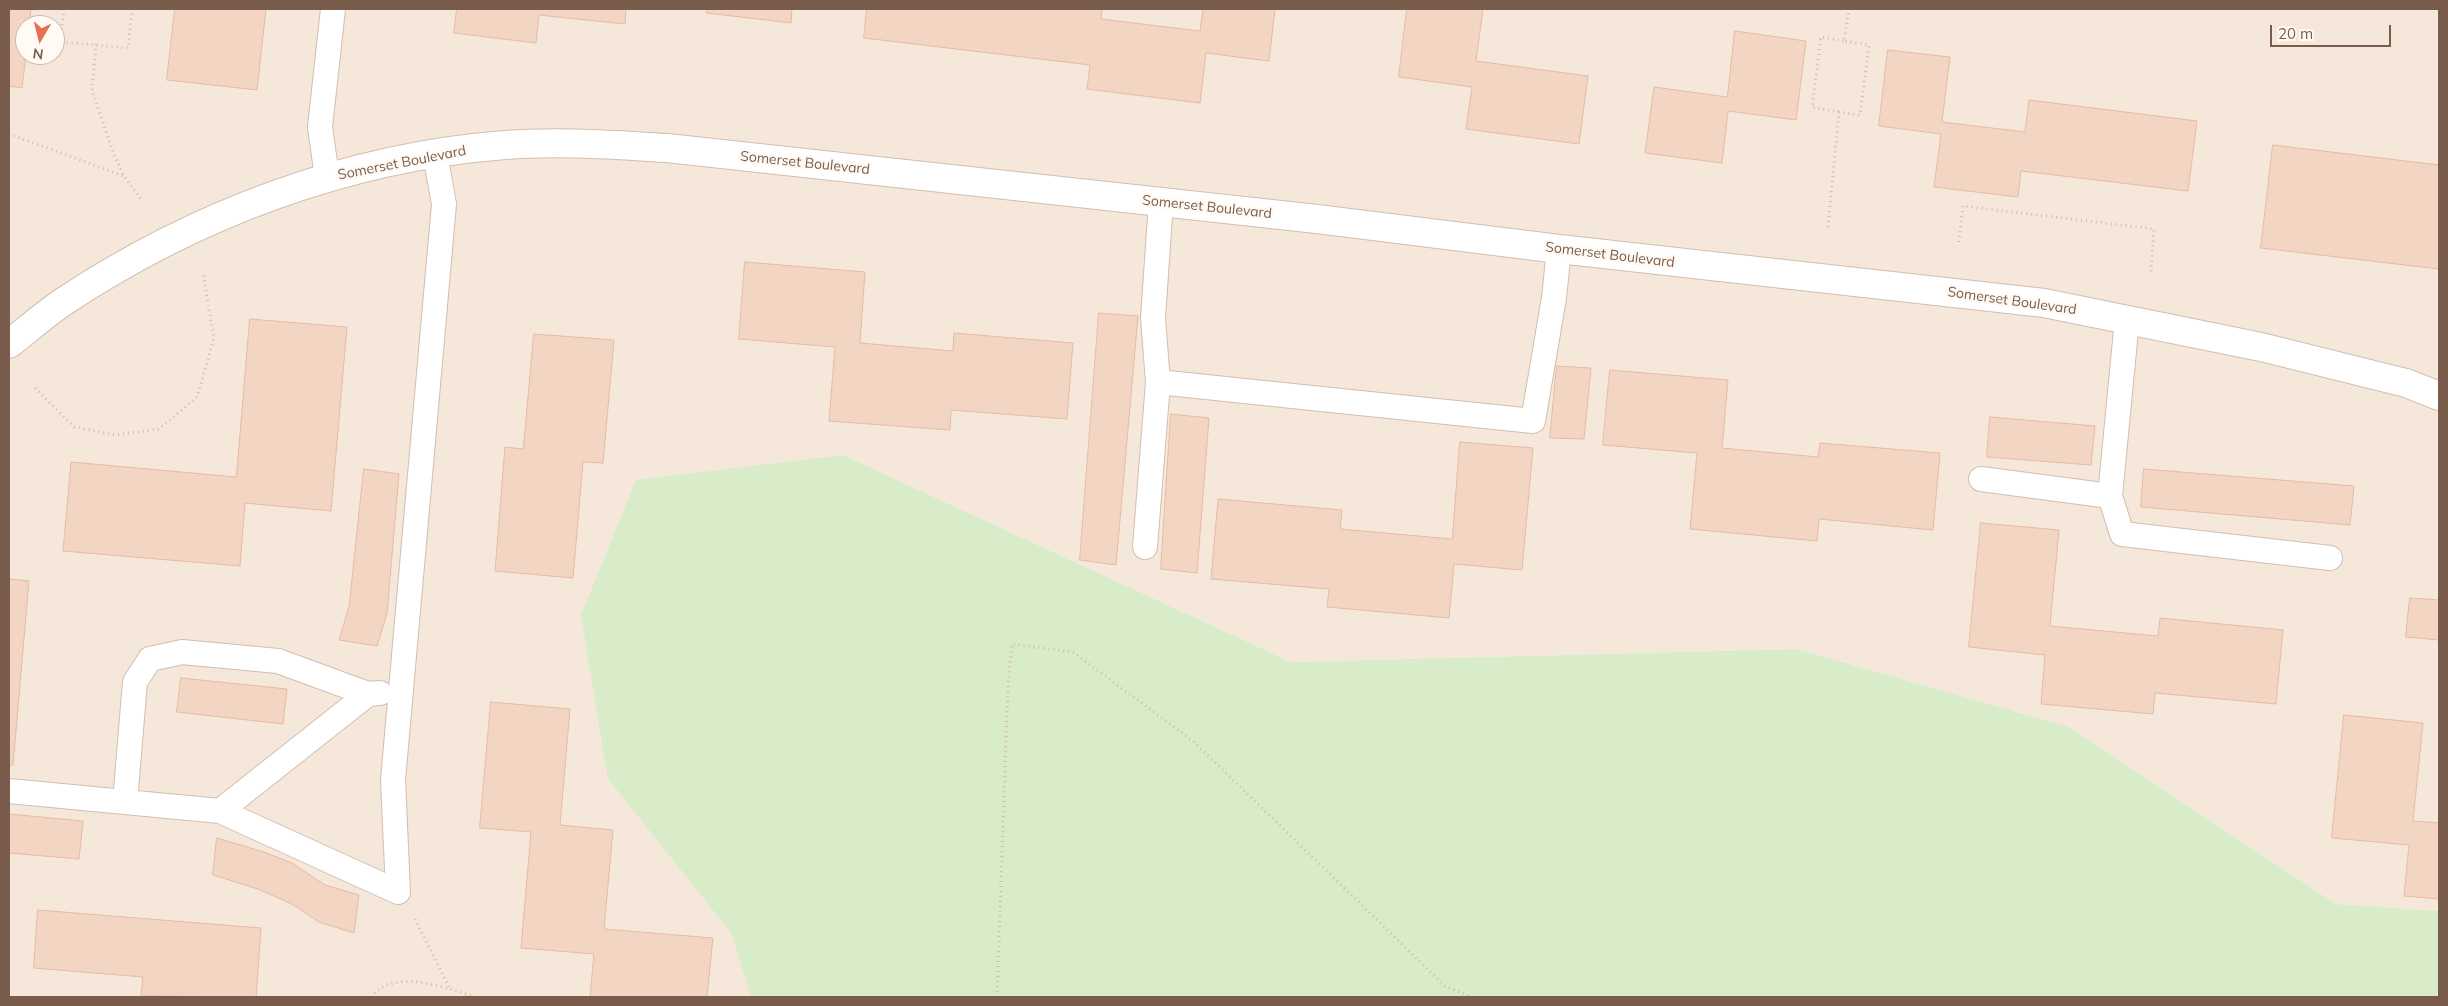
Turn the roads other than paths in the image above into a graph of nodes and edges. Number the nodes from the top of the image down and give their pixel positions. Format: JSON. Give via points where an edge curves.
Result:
{"nodes":[{"id":1,"x":332,"y":9,"type":"edge"},
{"id":2,"x":435,"y":154,"type":"junction"},
{"id":3,"x":327,"y":177,"type":"junction"},
{"id":4,"x":1161,"y":202,"type":"junction"},
{"id":5,"x":1559,"y":249,"type":"junction"},
{"id":6,"x":2127,"y":320,"type":"junction"},
{"id":7,"x":9,"y":344,"type":"edge"},
{"id":8,"x":1158,"y":382,"type":"junction"},
{"id":9,"x":2439,"y":396,"type":"edge"},
{"id":10,"x":1981,"y":479,"type":"dead end"},
{"id":11,"x":2110,"y":496,"type":"junction"},
{"id":12,"x":1144,"y":547,"type":"dead end"},
{"id":13,"x":2330,"y":558,"type":"dead end"},
{"id":14,"x":400,"y":691,"type":"junction"},
{"id":15,"x":368,"y":694,"type":"junction"},
{"id":16,"x":9,"y":791,"type":"edge"},
{"id":17,"x":124,"y":802,"type":"junction"},
{"id":18,"x":220,"y":811,"type":"junction"}],
"edges":[{"from":1,"to":3,"type":"lane","via":[[320,127]]},
{"from":2,"to":3,"type":"street","name":"Somerset Boulevard"},
{"from":2,"to":4,"type":"street","name":"Somerset Boulevard","via":[[506,145],[592,143],[667,148]]},
{"from":2,"to":14,"type":"lane","via":[[444,204]]},
{"from":3,"to":7,"type":"street","name":"Somerset Boulevard","via":[[193,228],[130,261],[61,303]]},
{"from":4,"to":5,"type":"street","name":"Somerset Boulevard"},
{"from":4,"to":8,"type":"lane","via":[[1153,318]]},
{"from":5,"to":6,"type":"street","name":"Somerset Boulevard","via":[[2044,302]]},
{"from":5,"to":8,"type":"lane","via":[[1533,421]]},
{"from":6,"to":9,"type":"street","name":"Somerset Boulevard","via":[[2261,347],[2406,383]]},
{"from":6,"to":11,"type":"lane"},
{"from":8,"to":12,"type":"lane"},
{"from":10,"to":11,"type":"lane"},
{"from":11,"to":13,"type":"lane","via":[[2122,534]]},
{"from":14,"to":15,"type":"lane"},
{"from":14,"to":18,"type":"lane","via":[[393,780],[398,892]]},
{"from":15,"to":17,"type":"lane","via":[[278,661],[182,652],[150,659],[135,682]]},
{"from":15,"to":18,"type":"lane"},
{"from":16,"to":17,"type":"lane"},
{"from":17,"to":18,"type":"lane"}]}
